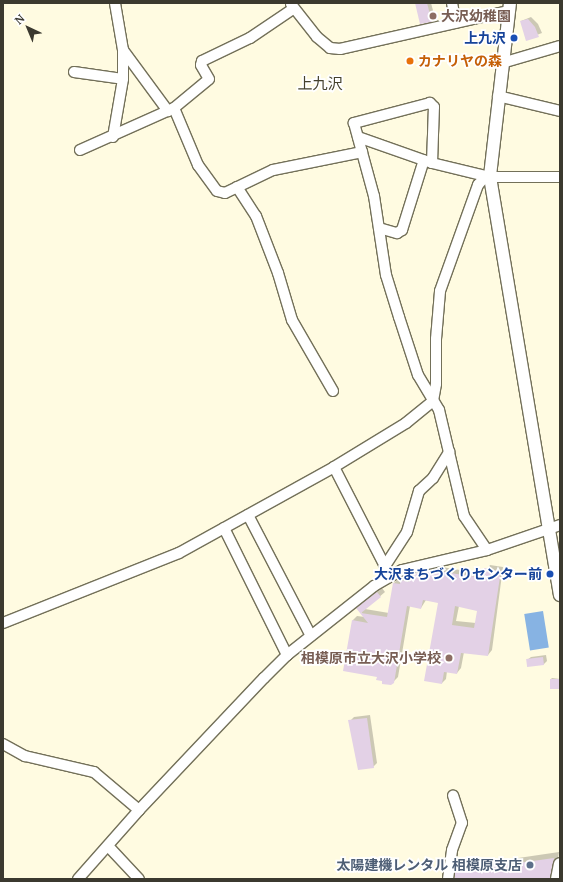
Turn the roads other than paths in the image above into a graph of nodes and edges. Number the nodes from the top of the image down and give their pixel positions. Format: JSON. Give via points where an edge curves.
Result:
{"nodes":[{"id":1,"x":116,"y":3,"type":"edge"},
{"id":2,"x":452,"y":3,"type":"edge"},
{"id":3,"x":292,"y":6,"type":"edge"},
{"id":4,"x":509,"y":7,"type":"edge"},
{"id":5,"x":456,"y":23,"type":"junction"},
{"id":6,"x":560,"y":46,"type":"edge"},
{"id":7,"x":123,"y":50,"type":"junction"},
{"id":8,"x":502,"y":63,"type":"junction"},
{"id":9,"x":74,"y":72,"type":"dead end"},
{"id":10,"x":122,"y":79,"type":"junction"},
{"id":11,"x":498,"y":96,"type":"junction"},
{"id":12,"x":171,"y":109,"type":"junction"},
{"id":13,"x":560,"y":111,"type":"edge"},
{"id":14,"x":113,"y":136,"type":"junction"},
{"id":15,"x":358,"y":137,"type":"junction"},
{"id":16,"x":80,"y":150,"type":"dead end"},
{"id":17,"x":362,"y":152,"type":"junction"},
{"id":18,"x":428,"y":162,"type":"junction"},
{"id":19,"x":490,"y":177,"type":"junction"},
{"id":20,"x":560,"y":177,"type":"edge"},
{"id":21,"x":237,"y":187,"type":"junction"},
{"id":22,"x":379,"y":228,"type":"junction"},
{"id":23,"x":333,"y":391,"type":"dead end"},
{"id":24,"x":433,"y":401,"type":"junction"},
{"id":25,"x":449,"y":452,"type":"junction"},
{"id":26,"x":334,"y":468,"type":"junction"},
{"id":27,"x":248,"y":515,"type":"junction"},
{"id":28,"x":560,"y":525,"type":"edge"},
{"id":29,"x":224,"y":528,"type":"junction"},
{"id":30,"x":548,"y":530,"type":"junction"},
{"id":31,"x":487,"y":550,"type":"junction"},
{"id":32,"x":387,"y":571,"type":"junction"},
{"id":33,"x":560,"y":595,"type":"edge"},
{"id":34,"x":3,"y":623,"type":"edge"},
{"id":35,"x":311,"y":636,"type":"junction"},
{"id":36,"x":287,"y":656,"type":"junction"},
{"id":37,"x":3,"y":744,"type":"edge"},
{"id":38,"x":453,"y":795,"type":"dead end"},
{"id":39,"x":139,"y":810,"type":"junction"},
{"id":40,"x":108,"y":846,"type":"junction"},
{"id":41,"x":560,"y":864,"type":"edge"},
{"id":42,"x":78,"y":879,"type":"edge"},
{"id":43,"x":139,"y":879,"type":"edge"},
{"id":44,"x":448,"y":879,"type":"edge"},
{"id":45,"x":557,"y":879,"type":"edge"}],
"edges":[{"from":1,"to":7,"type":"street"},
{"from":2,"to":5,"type":"street"},
{"from":3,"to":5,"type":"street","via":[[317,37],[330,48],[340,49]]},
{"from":3,"to":12,"type":"street","via":[[250,38],[202,61],[201,66],[209,79]]},
{"from":4,"to":5,"type":"street"},
{"from":4,"to":8,"type":"street"},
{"from":6,"to":8,"type":"street"},
{"from":7,"to":10,"type":"street"},
{"from":7,"to":12,"type":"street"},
{"from":8,"to":11,"type":"street"},
{"from":9,"to":10,"type":"street"},
{"from":10,"to":14,"type":"street"},
{"from":11,"to":13,"type":"street"},
{"from":11,"to":19,"type":"street"},
{"from":12,"to":14,"type":"street"},
{"from":12,"to":21,"type":"street","via":[[198,165],[217,191],[225,194]]},
{"from":14,"to":16,"type":"street"},
{"from":15,"to":17,"type":"street"},
{"from":15,"to":18,"type":"street"},
{"from":15,"to":18,"type":"street","via":[[354,123],[430,103],[434,107]]},
{"from":17,"to":21,"type":"street","via":[[273,170]]},
{"from":17,"to":22,"type":"street"},
{"from":18,"to":19,"type":"street"},
{"from":18,"to":22,"type":"street","via":[[402,230],[397,233]]},
{"from":19,"to":20,"type":"street"},
{"from":19,"to":24,"type":"street","via":[[481,181],[472,194],[440,291]]},
{"from":19,"to":30,"type":"street"},
{"from":21,"to":23,"type":"street","via":[[256,216],[278,273],[292,320]]},
{"from":22,"to":24,"type":"street","via":[[386,275],[399,317],[418,375]]},
{"from":24,"to":25,"type":"street","via":[[439,410]]},
{"from":24,"to":26,"type":"street","via":[[406,423]]},
{"from":25,"to":31,"type":"street","via":[[464,516]]},
{"from":25,"to":32,"type":"street","via":[[433,478],[419,491],[407,532]]},
{"from":26,"to":27,"type":"street"},
{"from":26,"to":32,"type":"street"},
{"from":27,"to":29,"type":"street"},
{"from":27,"to":35,"type":"street"},
{"from":28,"to":30,"type":"street"},
{"from":29,"to":34,"type":"street","via":[[179,553]]},
{"from":29,"to":36,"type":"street"},
{"from":30,"to":31,"type":"street"},
{"from":30,"to":33,"type":"street"},
{"from":31,"to":32,"type":"street"},
{"from":32,"to":35,"type":"street"},
{"from":35,"to":36,"type":"street"},
{"from":36,"to":39,"type":"street"},
{"from":37,"to":39,"type":"street","via":[[25,756],[94,772]]},
{"from":38,"to":44,"type":"street","via":[[462,823],[452,850]]},
{"from":39,"to":40,"type":"street"},
{"from":40,"to":42,"type":"street"},
{"from":40,"to":43,"type":"street"},
{"from":41,"to":45,"type":"street"}]}
